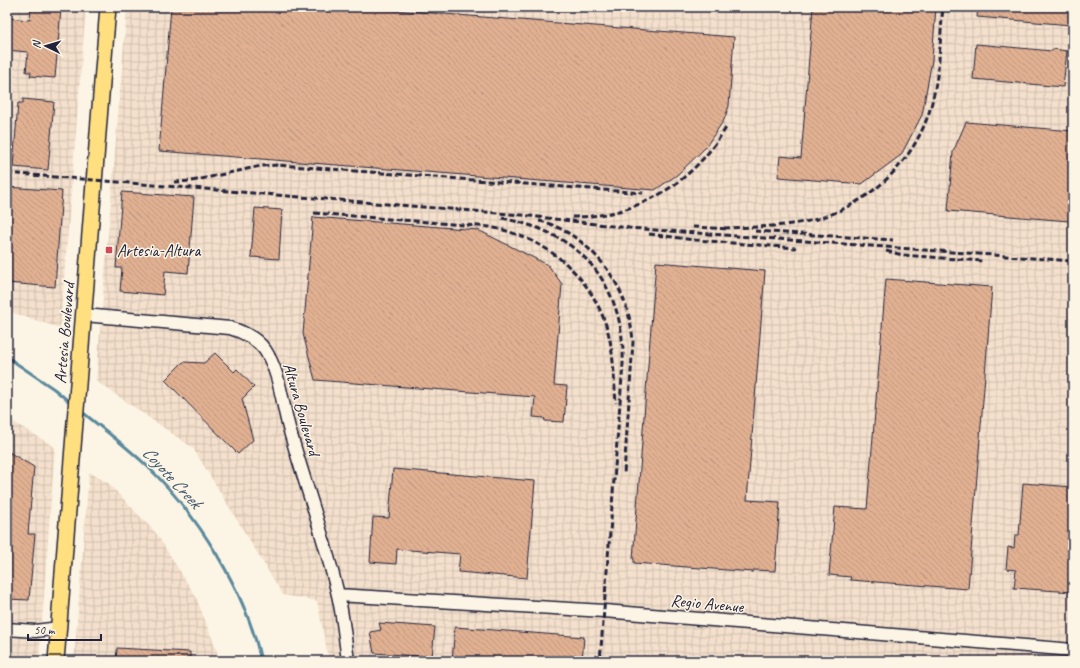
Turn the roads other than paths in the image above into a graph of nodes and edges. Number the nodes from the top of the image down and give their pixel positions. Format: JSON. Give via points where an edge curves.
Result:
{"nodes":[{"id":1,"x":108,"y":7,"type":"edge"},
{"id":2,"x":84,"y":315,"type":"junction"},
{"id":3,"x":338,"y":595,"type":"junction"},
{"id":4,"x":59,"y":628,"type":"junction"},
{"id":5,"x":7,"y":629,"type":"edge"},
{"id":6,"x":1073,"y":650,"type":"edge"},
{"id":7,"x":56,"y":661,"type":"edge"},
{"id":8,"x":348,"y":661,"type":"edge"}],
"edges":[{"from":1,"to":2,"type":"main road","name":"Artesia Boulevard"},
{"from":2,"to":3,"type":"street","name":"Altura Boulevard","via":[[230,328],[247,334],[260,344],[273,367]]},
{"from":2,"to":4,"type":"main road","name":"Artesia Boulevard"},
{"from":3,"to":6,"type":"street","name":"Regio Avenue","via":[[604,611]]},
{"from":3,"to":8,"type":"street","name":"Altura Boulevard"},
{"from":4,"to":5,"type":"street","via":[[35,631]]},
{"from":4,"to":7,"type":"main road","name":"Artesia Boulevard"}]}
